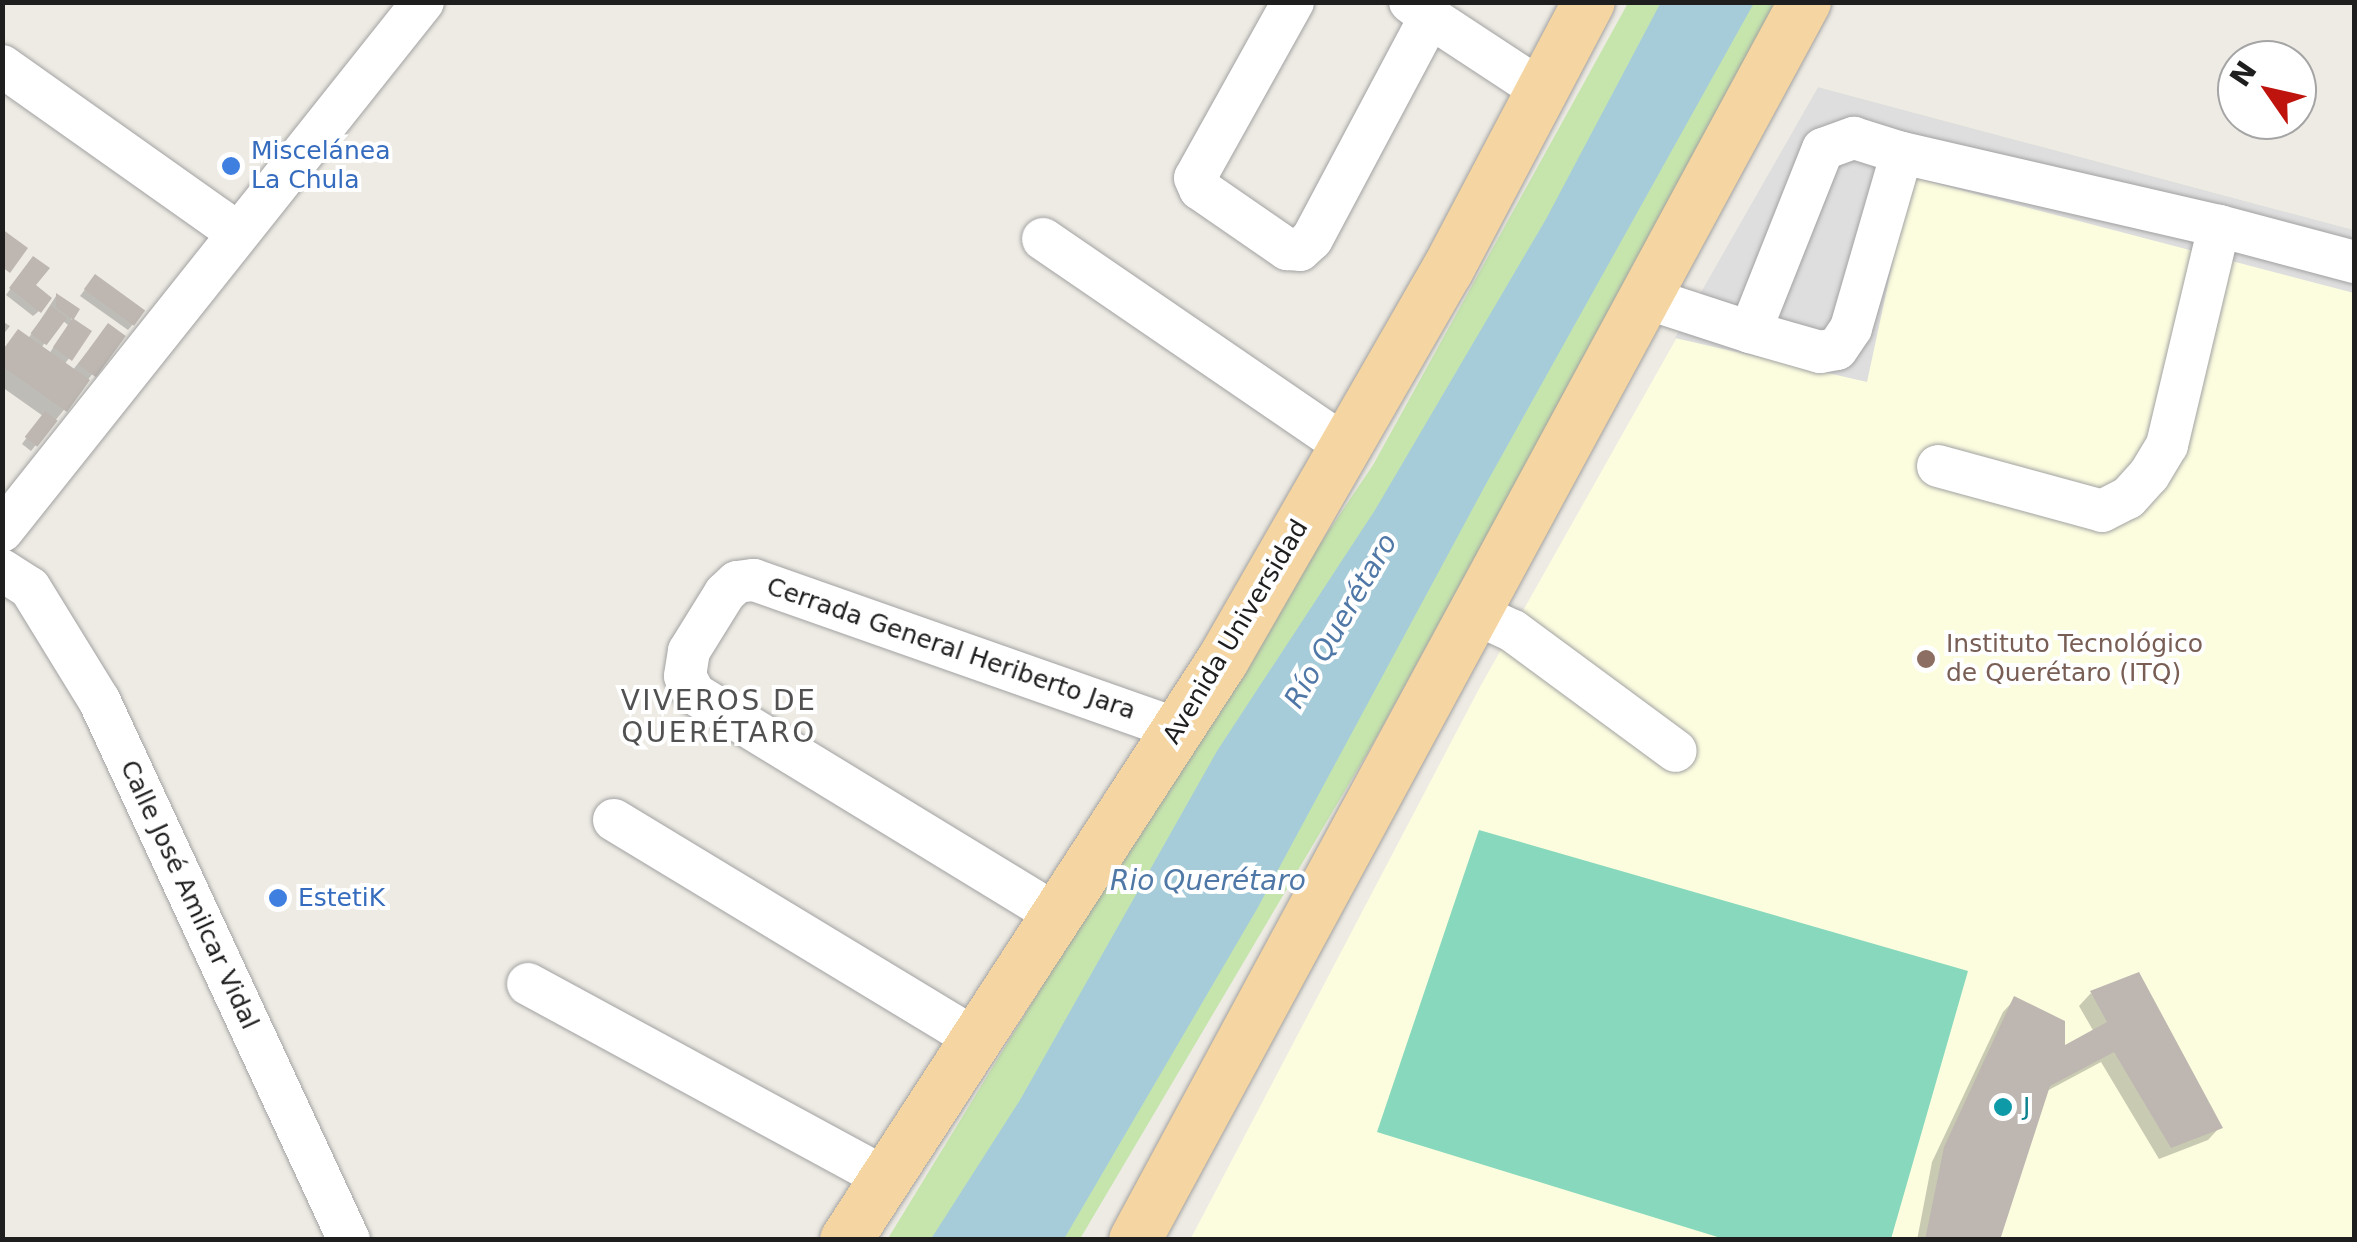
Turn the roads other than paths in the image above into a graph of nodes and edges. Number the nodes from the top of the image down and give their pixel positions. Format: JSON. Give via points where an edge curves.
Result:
{"nodes":[{"id":1,"x":422,"y":2,"type":"edge"},
{"id":2,"x":1294,"y":2,"type":"edge"},
{"id":3,"x":1590,"y":2,"type":"edge"},
{"id":4,"x":1805,"y":2,"type":"edge"},
{"id":5,"x":1420,"y":10,"type":"edge"},
{"id":6,"x":2,"y":66,"type":"edge"},
{"id":7,"x":1544,"y":92,"type":"junction"},
{"id":8,"x":1902,"y":154,"type":"junction"},
{"id":9,"x":2219,"y":226,"type":"junction"},
{"id":10,"x":238,"y":232,"type":"junction"},
{"id":11,"x":1043,"y":239,"type":"dead end"},
{"id":12,"x":2354,"y":262,"type":"edge"},
{"id":13,"x":1646,"y":298,"type":"junction"},
{"id":14,"x":1750,"y":332,"type":"junction"},
{"id":15,"x":1347,"y":448,"type":"junction"},
{"id":16,"x":1938,"y":466,"type":"dead end"},
{"id":17,"x":2,"y":532,"type":"edge"},
{"id":18,"x":2,"y":570,"type":"edge"},
{"id":19,"x":2,"y":586,"type":"edge"},
{"id":20,"x":1474,"y":613,"type":"junction"},
{"id":21,"x":1178,"y":728,"type":"junction"},
{"id":22,"x":1676,"y":751,"type":"dead end"},
{"id":23,"x":614,"y":820,"type":"dead end"},
{"id":24,"x":1057,"y":914,"type":"junction"},
{"id":25,"x":528,"y":984,"type":"dead end"},
{"id":26,"x":976,"y":1039,"type":"junction"},
{"id":27,"x":886,"y":1178,"type":"junction"},
{"id":28,"x":334,"y":1240,"type":"edge"},
{"id":29,"x":349,"y":1240,"type":"edge"},
{"id":30,"x":846,"y":1240,"type":"edge"},
{"id":31,"x":1135,"y":1240,"type":"edge"}],
"edges":[{"from":1,"to":10,"type":"street"},
{"from":2,"to":5,"type":"street","via":[[1195,178],[1200,189],[1300,250],[1312,239]]},
{"from":3,"to":7,"type":"main road","name":"Avenida Universidad"},
{"from":4,"to":13,"type":"main road"},
{"from":5,"to":7,"type":"street"},
{"from":6,"to":10,"type":"street"},
{"from":7,"to":15,"type":"main road","name":"Avenida Universidad"},
{"from":8,"to":9,"type":"street"},
{"from":8,"to":14,"type":"street","via":[[1854,138],[1823,150]]},
{"from":8,"to":14,"type":"street","via":[[1851,328],[1838,348],[1820,352]]},
{"from":9,"to":12,"type":"street"},
{"from":9,"to":16,"type":"street","via":[[2166,445],[2128,498],[2102,511]]},
{"from":10,"to":17,"type":"street"},
{"from":11,"to":15,"type":"street"},
{"from":13,"to":14,"type":"street"},
{"from":13,"to":20,"type":"main road"},
{"from":15,"to":21,"type":"main road","name":"Avenida Universidad"},
{"from":18,"to":29,"type":"street","name":"Calle José Amilcar Vidal","via":[[30,588],[99,700]]},
{"from":19,"to":28,"type":"street","name":"Calle José Amilcar Vidal","via":[[82,723]]},
{"from":20,"to":22,"type":"street","via":[[1544,652]]},
{"from":20,"to":31,"type":"main road"},
{"from":21,"to":24,"type":"main road","name":"Avenida Universidad"},
{"from":21,"to":24,"type":"street","name":"Cerrada General Heriberto Jara","via":[[754,580],[737,582],[726,593],[689,651],[685,676],[694,693]]},
{"from":23,"to":26,"type":"street"},
{"from":24,"to":26,"type":"main road","name":"Avenida Universidad"},
{"from":25,"to":27,"type":"street"},
{"from":26,"to":27,"type":"main road","name":"Avenida Universidad"},
{"from":27,"to":30,"type":"main road","name":"Avenida Universidad"}]}
